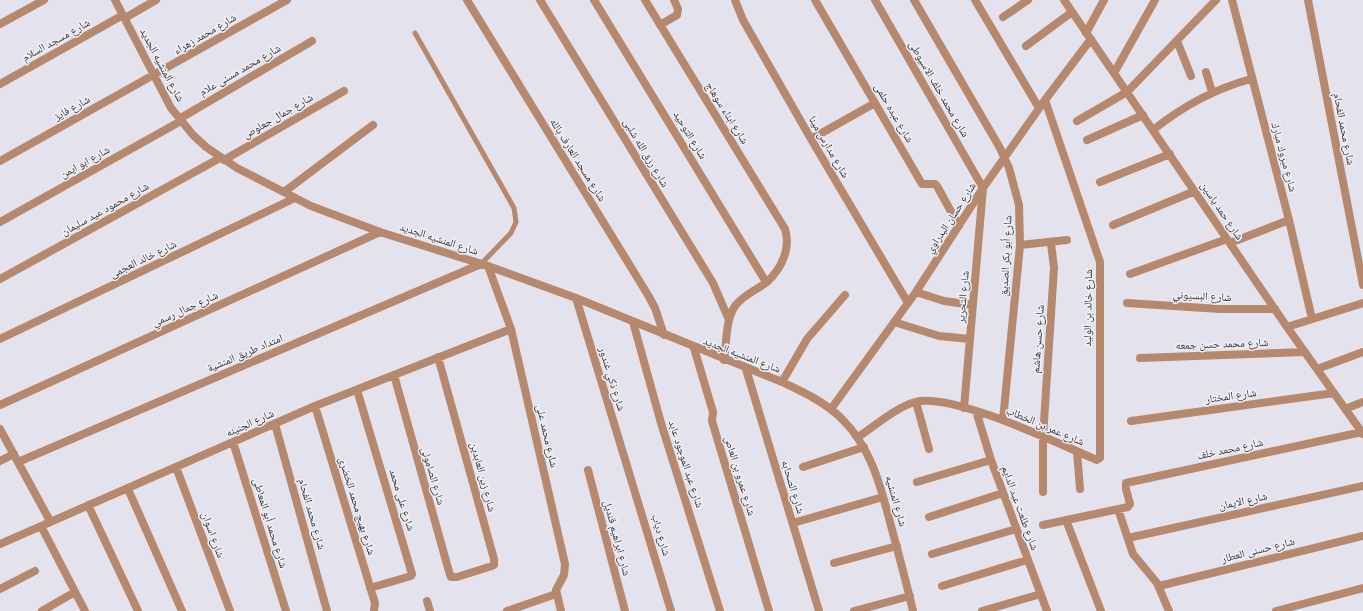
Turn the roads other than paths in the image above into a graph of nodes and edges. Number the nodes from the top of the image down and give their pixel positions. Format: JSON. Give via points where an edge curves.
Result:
{"nodes":[{"id":1,"x":44,"y":0,"type":"edge"},
{"id":2,"x":116,"y":0,"type":"edge"},
{"id":3,"x":156,"y":0,"type":"edge"},
{"id":4,"x":287,"y":0,"type":"edge"},
{"id":5,"x":467,"y":0,"type":"edge"},
{"id":6,"x":540,"y":0,"type":"edge"},
{"id":7,"x":594,"y":0,"type":"edge"},
{"id":8,"x":645,"y":0,"type":"edge"},
{"id":9,"x":674,"y":0,"type":"edge"},
{"id":10,"x":735,"y":0,"type":"edge"},
{"id":11,"x":815,"y":0,"type":"edge"},
{"id":12,"x":875,"y":0,"type":"edge"},
{"id":13,"x":914,"y":0,"type":"edge"},
{"id":14,"x":974,"y":0,"type":"edge"},
{"id":15,"x":1028,"y":0,"type":"edge"},
{"id":16,"x":1064,"y":0,"type":"edge"},
{"id":17,"x":1104,"y":0,"type":"edge"},
{"id":18,"x":1156,"y":0,"type":"edge"},
{"id":19,"x":1216,"y":0,"type":"edge"},
{"id":20,"x":1232,"y":0,"type":"edge"},
{"id":21,"x":1308,"y":0,"type":"edge"},
{"id":22,"x":1072,"y":12,"type":"junction"},
{"id":23,"x":124,"y":16,"type":"junction"},
{"id":24,"x":1003,"y":17,"type":"dead end"},
{"id":25,"x":1,"y":21,"type":"edge"},
{"id":26,"x":660,"y":25,"type":"junction"},
{"id":27,"x":415,"y":33,"type":"dead end"},
{"id":28,"x":1088,"y":36,"type":"junction"},
{"id":29,"x":312,"y":41,"type":"dead end"},
{"id":30,"x":1177,"y":41,"type":"junction"},
{"id":31,"x":1026,"y":46,"type":"dead end"},
{"id":32,"x":1206,"y":72,"type":"dead end"},
{"id":33,"x":1114,"y":73,"type":"junction"},
{"id":34,"x":154,"y":75,"type":"junction"},
{"id":35,"x":1191,"y":76,"type":"dead end"},
{"id":36,"x":1252,"y":79,"type":"junction"},
{"id":37,"x":0,"y":84,"type":"edge"},
{"id":38,"x":344,"y":91,"type":"dead end"},
{"id":39,"x":1127,"y":92,"type":"junction"},
{"id":40,"x":1212,"y":92,"type":"junction"},
{"id":41,"x":1045,"y":100,"type":"junction"},
{"id":42,"x":875,"y":103,"type":"junction"},
{"id":43,"x":1040,"y":108,"type":"junction"},
{"id":44,"x":1143,"y":115,"type":"junction"},
{"id":45,"x":180,"y":120,"type":"junction"},
{"id":46,"x":1077,"y":121,"type":"dead end"},
{"id":47,"x":373,"y":125,"type":"dead end"},
{"id":48,"x":1153,"y":130,"type":"junction"},
{"id":49,"x":810,"y":139,"type":"junction"},
{"id":50,"x":1087,"y":140,"type":"dead end"},
{"id":51,"x":1170,"y":154,"type":"junction"},
{"id":52,"x":1004,"y":158,"type":"junction"},
{"id":53,"x":222,"y":159,"type":"junction"},
{"id":54,"x":0,"y":161,"type":"edge"},
{"id":55,"x":1100,"y":182,"type":"dead end"},
{"id":56,"x":983,"y":188,"type":"junction"},
{"id":57,"x":1195,"y":191,"type":"junction"},
{"id":58,"x":284,"y":192,"type":"junction"},
{"id":59,"x":295,"y":198,"type":"junction"},
{"id":60,"x":1289,"y":220,"type":"junction"},
{"id":61,"x":0,"y":222,"type":"edge"},
{"id":62,"x":1113,"y":225,"type":"dead end"},
{"id":63,"x":959,"y":226,"type":"junction"},
{"id":64,"x":380,"y":232,"type":"junction"},
{"id":65,"x":1067,"y":240,"type":"dead end"},
{"id":66,"x":1229,"y":241,"type":"junction"},
{"id":67,"x":1051,"y":243,"type":"junction"},
{"id":68,"x":1020,"y":245,"type":"junction"},
{"id":69,"x":485,"y":265,"type":"junction"},
{"id":70,"x":1130,"y":274,"type":"dead end"},
{"id":71,"x":0,"y":279,"type":"edge"},
{"id":72,"x":766,"y":282,"type":"junction"},
{"id":73,"x":1363,"y":285,"type":"edge"},
{"id":74,"x":916,"y":292,"type":"junction"},
{"id":75,"x":845,"y":295,"type":"dead end"},
{"id":76,"x":576,"y":298,"type":"junction"},
{"id":77,"x":908,"y":303,"type":"junction"},
{"id":78,"x":1127,"y":303,"type":"dead end"},
{"id":79,"x":1363,"y":304,"type":"edge"},
{"id":80,"x":973,"y":305,"type":"junction"},
{"id":81,"x":1275,"y":309,"type":"junction"},
{"id":82,"x":1312,"y":319,"type":"junction"},
{"id":83,"x":729,"y":320,"type":"junction"},
{"id":84,"x":633,"y":322,"type":"junction"},
{"id":85,"x":894,"y":322,"type":"junction"},
{"id":86,"x":1287,"y":327,"type":"junction"},
{"id":87,"x":511,"y":329,"type":"junction"},
{"id":88,"x":664,"y":335,"type":"junction"},
{"id":89,"x":0,"y":339,"type":"edge"},
{"id":90,"x":970,"y":339,"type":"junction"},
{"id":91,"x":694,"y":348,"type":"junction"},
{"id":92,"x":1305,"y":352,"type":"junction"},
{"id":93,"x":1363,"y":352,"type":"edge"},
{"id":94,"x":438,"y":357,"type":"junction"},
{"id":95,"x":1140,"y":358,"type":"dead end"},
{"id":96,"x":724,"y":360,"type":"junction"},
{"id":97,"x":746,"y":369,"type":"junction"},
{"id":98,"x":1317,"y":369,"type":"junction"},
{"id":99,"x":394,"y":375,"type":"junction"},
{"id":100,"x":782,"y":382,"type":"junction"},
{"id":101,"x":357,"y":390,"type":"junction"},
{"id":102,"x":1334,"y":393,"type":"junction"},
{"id":103,"x":916,"y":402,"type":"junction"},
{"id":104,"x":1363,"y":402,"type":"edge"},
{"id":105,"x":0,"y":405,"type":"edge"},
{"id":106,"x":315,"y":406,"type":"junction"},
{"id":107,"x":964,"y":408,"type":"junction"},
{"id":108,"x":831,"y":409,"type":"junction"},
{"id":109,"x":1345,"y":409,"type":"junction"},
{"id":110,"x":976,"y":411,"type":"junction"},
{"id":111,"x":1004,"y":420,"type":"junction"},
{"id":112,"x":1131,"y":421,"type":"dead end"},
{"id":113,"x":275,"y":424,"type":"junction"},
{"id":114,"x":0,"y":429,"type":"edge"},
{"id":115,"x":1362,"y":433,"type":"edge"},
{"id":116,"x":858,"y":437,"type":"junction"},
{"id":117,"x":1043,"y":437,"type":"junction"},
{"id":118,"x":233,"y":442,"type":"junction"},
{"id":119,"x":864,"y":447,"type":"junction"},
{"id":120,"x":929,"y":449,"type":"dead end"},
{"id":121,"x":1077,"y":452,"type":"junction"},
{"id":122,"x":1100,"y":454,"type":"joint"},
{"id":123,"x":16,"y":458,"type":"junction"},
{"id":124,"x":991,"y":460,"type":"junction"},
{"id":125,"x":0,"y":461,"type":"edge"},
{"id":126,"x":628,"y":466,"type":"joint"},
{"id":127,"x":803,"y":467,"type":"dead end"},
{"id":128,"x":176,"y":468,"type":"junction"},
{"id":129,"x":588,"y":470,"type":"dead end"},
{"id":130,"x":917,"y":482,"type":"dead end"},
{"id":131,"x":1363,"y":486,"type":"edge"},
{"id":132,"x":128,"y":489,"type":"junction"},
{"id":133,"x":1080,"y":489,"type":"dead end"},
{"id":134,"x":1043,"y":492,"type":"dead end"},
{"id":135,"x":1003,"y":493,"type":"junction"},
{"id":136,"x":883,"y":497,"type":"junction"},
{"id":137,"x":88,"y":505,"type":"junction"},
{"id":138,"x":1118,"y":509,"type":"junction"},
{"id":139,"x":929,"y":517,"type":"dead end"},
{"id":140,"x":1066,"y":520,"type":"junction"},
{"id":141,"x":50,"y":521,"type":"junction"},
{"id":142,"x":792,"y":523,"type":"junction"},
{"id":143,"x":1043,"y":525,"type":"dead end"},
{"id":144,"x":41,"y":526,"type":"junction"},
{"id":145,"x":1016,"y":529,"type":"junction"},
{"id":146,"x":1363,"y":536,"type":"edge"},
{"id":147,"x":1128,"y":538,"type":"junction"},
{"id":148,"x":0,"y":544,"type":"edge"},
{"id":149,"x":897,"y":546,"type":"junction"},
{"id":150,"x":932,"y":554,"type":"dead end"},
{"id":151,"x":1027,"y":560,"type":"junction"},
{"id":152,"x":834,"y":563,"type":"dead end"},
{"id":153,"x":34,"y":572,"type":"dead end"},
{"id":154,"x":457,"y":577,"type":"joint"},
{"id":155,"x":942,"y":586,"type":"dead end"},
{"id":156,"x":1159,"y":586,"type":"junction"},
{"id":157,"x":0,"y":588,"type":"edge"},
{"id":158,"x":370,"y":588,"type":"junction"},
{"id":159,"x":1363,"y":588,"type":"edge"},
{"id":160,"x":75,"y":592,"type":"junction"},
{"id":161,"x":556,"y":594,"type":"junction"},
{"id":162,"x":1040,"y":594,"type":"junction"},
{"id":163,"x":910,"y":596,"type":"junction"},
{"id":164,"x":427,"y":601,"type":"dead end"},
{"id":165,"x":372,"y":610,"type":"edge"},
{"id":166,"x":42,"y":611,"type":"edge"},
{"id":167,"x":85,"y":611,"type":"edge"},
{"id":168,"x":138,"y":611,"type":"edge"},
{"id":169,"x":182,"y":611,"type":"edge"},
{"id":170,"x":230,"y":611,"type":"edge"},
{"id":171,"x":286,"y":611,"type":"edge"},
{"id":172,"x":327,"y":611,"type":"edge"},
{"id":173,"x":430,"y":611,"type":"edge"},
{"id":174,"x":507,"y":611,"type":"edge"},
{"id":175,"x":561,"y":611,"type":"edge"},
{"id":176,"x":625,"y":611,"type":"edge"},
{"id":177,"x":671,"y":611,"type":"edge"},
{"id":178,"x":720,"y":611,"type":"edge"},
{"id":179,"x":769,"y":611,"type":"edge"},
{"id":180,"x":819,"y":611,"type":"edge"},
{"id":181,"x":854,"y":611,"type":"edge"},
{"id":182,"x":913,"y":611,"type":"edge"},
{"id":183,"x":982,"y":611,"type":"edge"},
{"id":184,"x":1047,"y":611,"type":"edge"},
{"id":185,"x":1101,"y":611,"type":"edge"},
{"id":186,"x":1169,"y":611,"type":"edge"},
{"id":187,"x":1276,"y":611,"type":"edge"}],
"edges":[{"from":1,"to":25,"type":"street"},
{"from":2,"to":23,"type":"street","name":"شارع المنشيه الجديد"},
{"from":3,"to":23,"type":"street","name":"شارع مسجد السلام"},
{"from":4,"to":34,"type":"street","name":"شارع محمد زهراء"},
{"from":5,"to":88,"type":"street","name":"شارع مسجد العارف بالله","via":[[648,295]]},
{"from":6,"to":83,"type":"street","name":"شارع رزق الله شلبى","via":[[713,283]]},
{"from":7,"to":72,"type":"street","name":"شارع التوحيد"},
{"from":8,"to":26,"type":"street","name":"شارع ابناء سوهاج"},
{"from":9,"to":26,"type":"street","via":[[678,9],[677,15]]},
{"from":10,"to":49,"type":"street","name":"شارع مدارس مينا","via":[[743,20]]},
{"from":11,"to":42,"type":"street","name":"شارع عبده حلمى"},
{"from":12,"to":56,"type":"street","name":"شارع محمد خلف الاسيوطى"},
{"from":13,"to":52,"type":"street","name":"شارع أبو بكر الصديق"},
{"from":14,"to":43,"type":"street"},
{"from":15,"to":24,"type":"street"},
{"from":16,"to":22,"type":"street","name":"شارع حمد ياسين"},
{"from":17,"to":28,"type":"street","name":"شارع حسان البدراوي"},
{"from":18,"to":33,"type":"street"},
{"from":19,"to":30,"type":"street"},
{"from":20,"to":36,"type":"street","name":"شارع مبروك مبارك"},
{"from":21,"to":73,"type":"street","name":"شارع محمد الفحام"},
{"from":22,"to":28,"type":"street","name":"شارع حمد ياسين"},
{"from":22,"to":31,"type":"street"},
{"from":23,"to":34,"type":"street","name":"شارع المنشيه الجديد"},
{"from":23,"to":37,"type":"street","name":"شارع مسجد السلام"},
{"from":26,"to":72,"type":"street","name":"شارع ابناء سوهاج","via":[[785,229],[788,238],[784,257]]},
{"from":27,"to":69,"type":"lane","via":[[514,208],[516,222],[511,233]]},
{"from":28,"to":33,"type":"street","name":"شارع حمد ياسين"},
{"from":28,"to":41,"type":"street","name":"شارع حسان البدراوي"},
{"from":29,"to":45,"type":"street","name":"شارع محمد مسنى علام"},
{"from":30,"to":35,"type":"street"},
{"from":30,"to":39,"type":"street"},
{"from":32,"to":40,"type":"street"},
{"from":33,"to":39,"type":"street","name":"شارع حمد ياسين"},
{"from":34,"to":45,"type":"street","name":"شارع المنشيه الجديد"},
{"from":34,"to":54,"type":"street","name":"شارع فايز"},
{"from":36,"to":40,"type":"street"},
{"from":36,"to":60,"type":"street","name":"شارع مبروك مبارك"},
{"from":38,"to":53,"type":"street","name":"شارع جمال جعلوص"},
{"from":39,"to":44,"type":"street","name":"شارع حمد ياسين"},
{"from":39,"to":46,"type":"street"},
{"from":40,"to":48,"type":"street","via":[[1181,109]]},
{"from":41,"to":43,"type":"street","name":"شارع حسان البدراوي"},
{"from":41,"to":122,"type":"street","name":"شارع خالد بن الوليد","via":[[1100,262]]},
{"from":42,"to":49,"type":"street"},
{"from":42,"to":63,"type":"street","name":"شارع عبده حلمى","via":[[922,184],[937,186]]},
{"from":43,"to":52,"type":"street","name":"شارع حسان البدراوي"},
{"from":44,"to":48,"type":"street","name":"شارع حمد ياسين"},
{"from":44,"to":50,"type":"street"},
{"from":45,"to":53,"type":"street","name":"شارع المنشيه الجديد","via":[[193,135]]},
{"from":45,"to":61,"type":"street","name":"شارع ابو ايمن"},
{"from":47,"to":58,"type":"street"},
{"from":48,"to":51,"type":"street","name":"شارع حمد ياسين"},
{"from":49,"to":77,"type":"street","name":"شارع مدارس مينا"},
{"from":51,"to":55,"type":"street"},
{"from":51,"to":57,"type":"street","name":"شارع حمد ياسين"},
{"from":52,"to":56,"type":"street","name":"شارع حسان البدراوي"},
{"from":52,"to":68,"type":"street","name":"شارع أبو بكر الصديق","via":[[1013,179],[1019,205]]},
{"from":53,"to":58,"type":"street","name":"شارع المنشيه الجديد"},
{"from":53,"to":71,"type":"street","name":"شارع محمود عيد سليمان"},
{"from":56,"to":63,"type":"street","name":"شارع حسان البدراوي"},
{"from":56,"to":80,"type":"street","name":"شارع التحرير"},
{"from":57,"to":62,"type":"street"},
{"from":57,"to":66,"type":"street","name":"شارع حمد ياسين"},
{"from":58,"to":59,"type":"street","name":"شارع المنشيه الجديد"},
{"from":59,"to":64,"type":"street","name":"شارع المنشيه الجديد"},
{"from":59,"to":89,"type":"street","name":"شارع خالد العجمى"},
{"from":60,"to":66,"type":"street"},
{"from":60,"to":82,"type":"street","name":"شارع مبروك مبارك"},
{"from":63,"to":74,"type":"street","name":"شارع حسان البدراوي"},
{"from":64,"to":69,"type":"street","name":"شارع المنشيه الجديد"},
{"from":64,"to":105,"type":"street","name":"شارع جمال رسمي"},
{"from":65,"to":67,"type":"street"},
{"from":66,"to":70,"type":"street"},
{"from":66,"to":81,"type":"street","name":"شارع حمد ياسين"},
{"from":67,"to":68,"type":"street"},
{"from":67,"to":117,"type":"street","name":"شارع حسن هاشم","via":[[1054,268]]},
{"from":68,"to":111,"type":"street","name":"شارع أبو بكر الصديق"},
{"from":69,"to":76,"type":"street","name":"شارع المنشيه الجديد"},
{"from":69,"to":87,"type":"street","name":"شارع محمد على"},
{"from":69,"to":123,"type":"street","name":"امتداد طريق المنشية"},
{"from":72,"to":83,"type":"street","via":[[740,301]]},
{"from":74,"to":77,"type":"street","name":"شارع حسان البدراوي"},
{"from":74,"to":80,"type":"street","via":[[944,301]]},
{"from":75,"to":100,"type":"street","via":[[807,340]]},
{"from":76,"to":84,"type":"street","name":"شارع المنشيه الجديد"},
{"from":76,"to":126,"type":"street","name":"شارع ذكي غندور"},
{"from":77,"to":85,"type":"street","name":"شارع حسان البدراوي"},
{"from":78,"to":81,"type":"street","name":"شارع البسيوني","via":[[1220,309]]},
{"from":79,"to":82,"type":"street"},
{"from":80,"to":90,"type":"street","name":"شارع التحرير"},
{"from":81,"to":86,"type":"street","name":"شارع حمد ياسين"},
{"from":82,"to":86,"type":"street"},
{"from":83,"to":96,"type":"street"},
{"from":84,"to":88,"type":"street","name":"شارع المنشيه الجديد"},
{"from":84,"to":178,"type":"street","name":"شارع عبد الموجود عابد","via":[[661,423]]},
{"from":85,"to":90,"type":"street","via":[[939,336]]},
{"from":85,"to":108,"type":"street","name":"شارع حسان البدراوي"},
{"from":86,"to":92,"type":"street","name":"شارع حمد ياسين"},
{"from":87,"to":94,"type":"street","name":"شارع الجنينه"},
{"from":87,"to":161,"type":"street","name":"شارع محمد على","via":[[565,564],[564,575],[558,584]]},
{"from":88,"to":91,"type":"street","name":"شارع المنشيه الجديد"},
{"from":90,"to":107,"type":"street","name":"شارع التحرير"},
{"from":91,"to":96,"type":"street","name":"شارع المنشيه الجديد"},
{"from":91,"to":179,"type":"street","name":"شارع عمرو بن العاص","via":[[713,412],[713,423]]},
{"from":92,"to":95,"type":"street","name":"شارع محمد حسن جمعه"},
{"from":92,"to":98,"type":"street","name":"شارع حمد ياسين"},
{"from":93,"to":98,"type":"street"},
{"from":94,"to":99,"type":"street","name":"شارع الجنينه"},
{"from":94,"to":154,"type":"street","name":"شارع زين العابدين","via":[[495,562],[492,566]]},
{"from":96,"to":97,"type":"street","name":"شارع المنشيه الجديد"},
{"from":97,"to":100,"type":"street","name":"شارع المنشيه الجديد"},
{"from":97,"to":142,"type":"street","name":"شارع الصحابه"},
{"from":98,"to":102,"type":"street","name":"شارع حمد ياسين"},
{"from":99,"to":101,"type":"street","name":"شارع الجنينه"},
{"from":99,"to":154,"type":"street","name":"شارع الصامولى","via":[[449,572],[451,577]]},
{"from":100,"to":108,"type":"street","name":"شارع المنشيه الجديد","via":[[808,394]]},
{"from":101,"to":106,"type":"street","name":"شارع الجنينه"},
{"from":101,"to":158,"type":"street","name":"شارع على محمد","via":[[412,574]]},
{"from":102,"to":109,"type":"street","name":"شارع حمد ياسين"},
{"from":102,"to":112,"type":"street","name":"شارع المختار"},
{"from":103,"to":107,"type":"street","name":"شارع عمر بن الخطاب","via":[[938,401]]},
{"from":103,"to":116,"type":"street","via":[[905,406]]},
{"from":103,"to":120,"type":"street"},
{"from":104,"to":109,"type":"street"},
{"from":106,"to":113,"type":"street","name":"شارع الجنينه"},
{"from":106,"to":158,"type":"street","name":"شارع بهيج محمد الخضرى"},
{"from":107,"to":110,"type":"street","name":"شارع عمر بن الخطاب"},
{"from":108,"to":116,"type":"street","name":"شارع المنشيه"},
{"from":109,"to":115,"type":"street","name":"شارع حمد ياسين"},
{"from":110,"to":111,"type":"street","name":"شارع عمر بن الخطاب"},
{"from":110,"to":124,"type":"street","name":"شارع طلعت عبد الدايم"},
{"from":111,"to":117,"type":"street","name":"شارع عمر بن الخطاب"},
{"from":113,"to":118,"type":"street","name":"شارع الجنينه"},
{"from":113,"to":172,"type":"street","name":"شارع محمد الفحام"},
{"from":114,"to":123,"type":"street"},
{"from":115,"to":138,"type":"street","name":"شارع محمد خلف","via":[[1126,483],[1130,505]]},
{"from":116,"to":119,"type":"street","name":"شارع المنشيه"},
{"from":117,"to":121,"type":"street","name":"شارع عمر بن الخطاب"},
{"from":117,"to":134,"type":"street","name":"شارع حسن هاشم"},
{"from":118,"to":128,"type":"street","name":"شارع الجنينه"},
{"from":118,"to":171,"type":"street","name":"شارع محمد أبو المعاطى"},
{"from":119,"to":127,"type":"street"},
{"from":119,"to":136,"type":"street","name":"شارع المنشيه"},
{"from":121,"to":122,"type":"street","name":"شارع عمر بن الخطاب","via":[[1097,460]]},
{"from":121,"to":133,"type":"street"},
{"from":123,"to":125,"type":"street","name":"امتداد طريق المنشية"},
{"from":123,"to":141,"type":"street"},
{"from":124,"to":130,"type":"street"},
{"from":124,"to":135,"type":"street","name":"شارع طلعت عبد الدايم"},
{"from":126,"to":177,"type":"street","name":"شارع دياب"},
{"from":128,"to":132,"type":"street","name":"شارع الجنينه"},
{"from":128,"to":170,"type":"street","name":"شارع اسوان"},
{"from":129,"to":176,"type":"street","name":"شارع ابراهيم قنديل"},
{"from":131,"to":147,"type":"street","name":"شارع الايمان"},
{"from":132,"to":137,"type":"street","name":"شارع الجنينه"},
{"from":132,"to":169,"type":"street"},
{"from":135,"to":139,"type":"street"},
{"from":135,"to":145,"type":"street","name":"شارع طلعت عبد الدايم"},
{"from":136,"to":142,"type":"street"},
{"from":136,"to":149,"type":"street","name":"شارع المنشيه"},
{"from":137,"to":141,"type":"street","name":"شارع الجنينه"},
{"from":137,"to":168,"type":"street"},
{"from":138,"to":140,"type":"street"},
{"from":138,"to":147,"type":"street"},
{"from":140,"to":143,"type":"street"},
{"from":140,"to":185,"type":"street"},
{"from":141,"to":144,"type":"street","name":"شارع الجنينه"},
{"from":142,"to":180,"type":"street","name":"شارع الصحابه"},
{"from":144,"to":148,"type":"street","name":"شارع الجنينه"},
{"from":144,"to":160,"type":"street"},
{"from":145,"to":150,"type":"street"},
{"from":145,"to":151,"type":"street","name":"شارع طلعت عبد الدايم"},
{"from":146,"to":156,"type":"street","name":"شارع حسنى العطار"},
{"from":147,"to":156,"type":"street","via":[[1135,558]]},
{"from":149,"to":152,"type":"street"},
{"from":149,"to":163,"type":"street","name":"شارع المنشيه"},
{"from":151,"to":155,"type":"street"},
{"from":151,"to":162,"type":"street","name":"شارع طلعت عبد الدايم"},
{"from":153,"to":157,"type":"street"},
{"from":156,"to":186,"type":"street"},
{"from":158,"to":165,"type":"street","name":"شارع بهيج محمد الخضرى","via":[[375,603]]},
{"from":159,"to":187,"type":"street"},
{"from":160,"to":166,"type":"street"},
{"from":160,"to":167,"type":"street"},
{"from":161,"to":174,"type":"street"},
{"from":161,"to":175,"type":"street"},
{"from":162,"to":183,"type":"street"},
{"from":162,"to":184,"type":"street","name":"شارع طلعت عبد الدايم"},
{"from":163,"to":181,"type":"street"},
{"from":163,"to":182,"type":"street","name":"شارع المنشيه"},
{"from":164,"to":173,"type":"street"}]}
